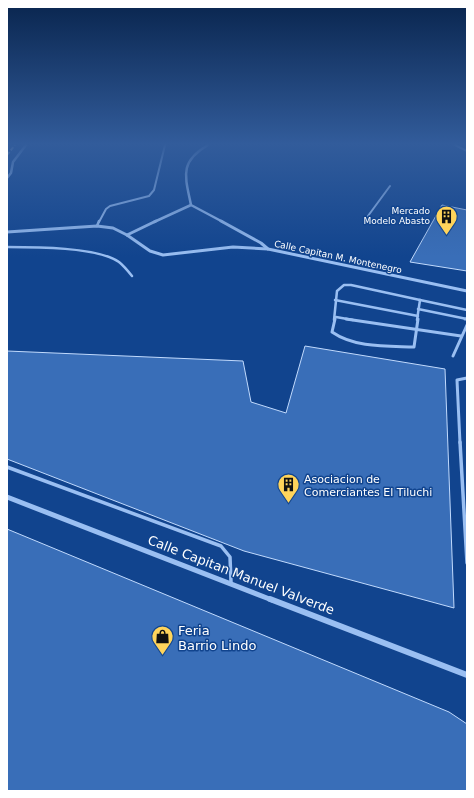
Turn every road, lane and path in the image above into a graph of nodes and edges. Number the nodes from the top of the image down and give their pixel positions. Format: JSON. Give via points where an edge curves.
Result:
{"nodes":[{"id":1,"x":156,"y":182,"type":"edge"},
{"id":2,"x":187,"y":182,"type":"edge"},
{"id":3,"x":390,"y":186,"type":"dead end"},
{"id":4,"x":191,"y":205,"type":"junction"},
{"id":5,"x":366,"y":220,"type":"dead end"},
{"id":6,"x":97,"y":226,"type":"junction"},
{"id":7,"x":7,"y":232,"type":"edge"},
{"id":8,"x":128,"y":235,"type":"junction"},
{"id":9,"x":7,"y":247,"type":"edge"},
{"id":10,"x":268,"y":249,"type":"junction"},
{"id":11,"x":132,"y":276,"type":"dead end"},
{"id":12,"x":467,"y":291,"type":"edge"},
{"id":13,"x":420,"y":299,"type":"junction"},
{"id":14,"x":335,"y":300,"type":"junction"},
{"id":15,"x":418,"y":309,"type":"junction"},
{"id":16,"x":467,"y":310,"type":"edge"},
{"id":17,"x":418,"y":316,"type":"junction"},
{"id":18,"x":336,"y":317,"type":"junction"},
{"id":19,"x":467,"y":319,"type":"edge"},
{"id":20,"x":467,"y":325,"type":"edge"},
{"id":21,"x":416,"y":329,"type":"junction"},
{"id":22,"x":462,"y":336,"type":"junction"},
{"id":23,"x":453,"y":356,"type":"dead end"},
{"id":24,"x":467,"y":378,"type":"edge"},
{"id":25,"x":7,"y":467,"type":"edge"},
{"id":26,"x":7,"y":496,"type":"edge"},
{"id":27,"x":467,"y":562,"type":"edge"},
{"id":28,"x":231,"y":582,"type":"junction"},
{"id":29,"x":467,"y":675,"type":"edge"}],
"edges":[{"from":1,"to":6,"type":"lane","via":[[149,196],[110,206]]},
{"from":2,"to":4,"type":"street"},
{"from":3,"to":5,"type":"lane"},
{"from":4,"to":8,"type":"street"},
{"from":4,"to":10,"type":"street","name":"Calle Capitan M. Montenegro"},
{"from":6,"to":7,"type":"street"},
{"from":6,"to":8,"type":"street","via":[[113,228]]},
{"from":8,"to":10,"type":"street","via":[[150,251],[163,255],[233,248]]},
{"from":9,"to":11,"type":"lane","via":[[41,247],[107,257],[119,262]]},
{"from":10,"to":12,"type":"street","name":"Calle Capitan M. Montenegro"},
{"from":13,"to":14,"type":"lane","via":[[346,284],[338,287]]},
{"from":13,"to":15,"type":"lane"},
{"from":13,"to":16,"type":"lane"},
{"from":14,"to":17,"type":"lane"},
{"from":14,"to":18,"type":"lane"},
{"from":15,"to":17,"type":"lane"},
{"from":15,"to":19,"type":"lane"},
{"from":17,"to":21,"type":"lane"},
{"from":18,"to":21,"type":"lane"},
{"from":18,"to":21,"type":"lane","via":[[332,332],[336,336],[374,344],[414,347]]},
{"from":20,"to":22,"type":"lane"},
{"from":21,"to":22,"type":"lane"},
{"from":22,"to":23,"type":"lane"},
{"from":24,"to":27,"type":"lane","via":[[457,380]]},
{"from":25,"to":28,"type":"lane","via":[[221,546],[230,555]]},
{"from":26,"to":28,"type":"street","name":"Calle Capitan Manuel Valverde"},
{"from":28,"to":29,"type":"street","name":"Calle Capitan Manuel Valverde"}]}
